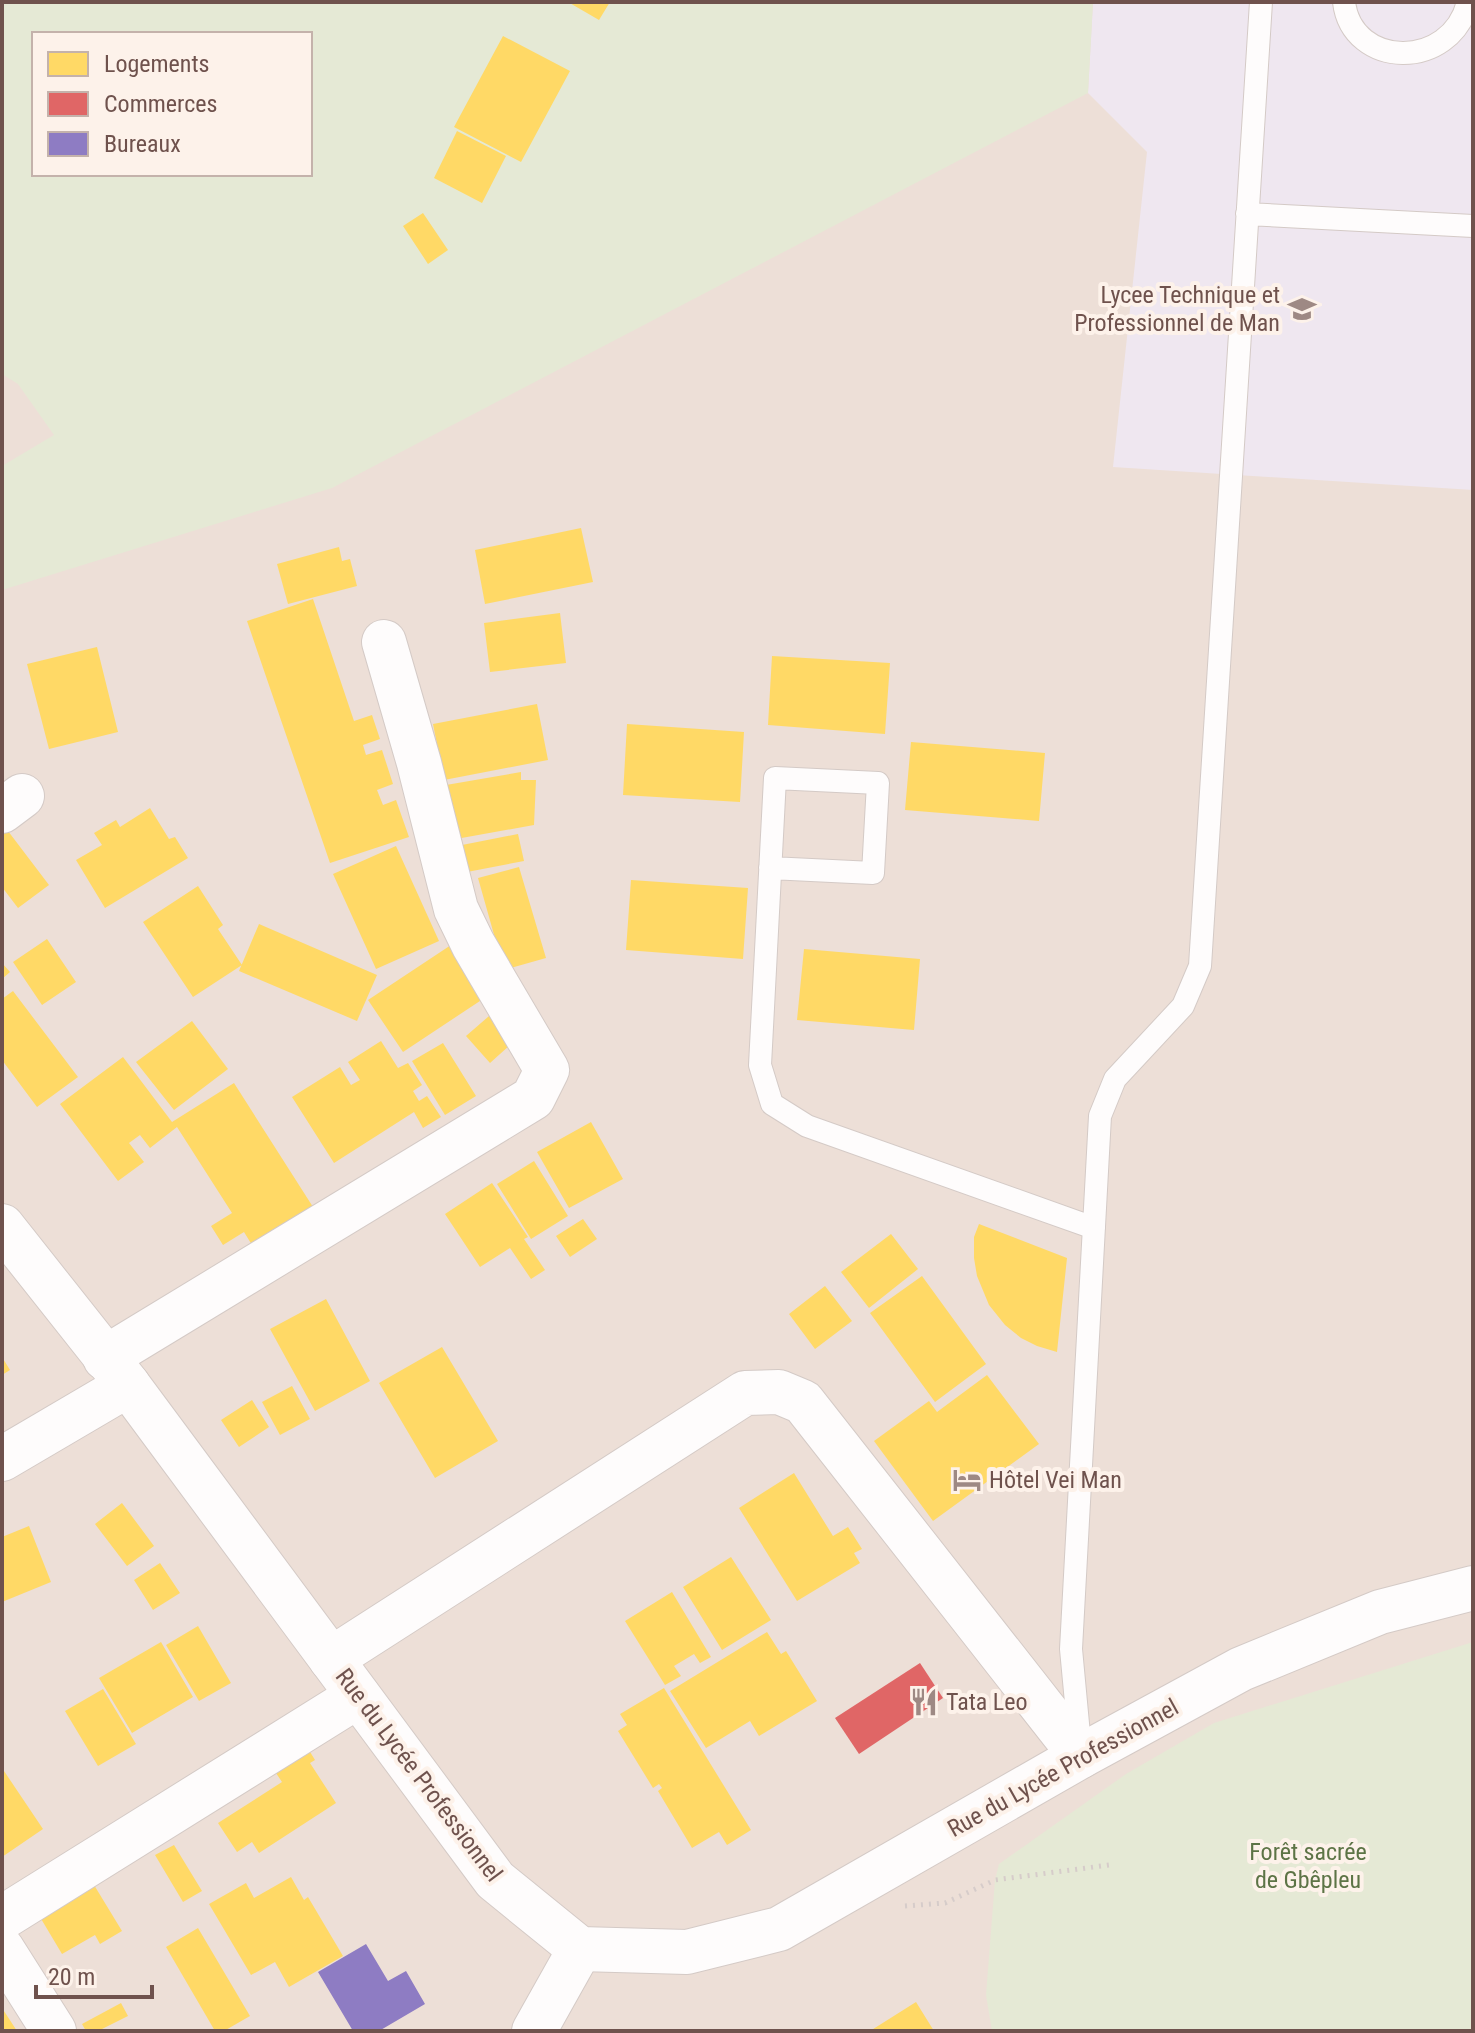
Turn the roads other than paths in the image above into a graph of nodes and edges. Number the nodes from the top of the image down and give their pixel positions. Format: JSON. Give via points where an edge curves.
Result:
{"nodes":[{"id":1,"x":1261,"y":2,"type":"edge"},
{"id":2,"x":1344,"y":2,"type":"edge"},
{"id":3,"x":1468,"y":2,"type":"edge"},
{"id":4,"x":1247,"y":214,"type":"junction"},
{"id":5,"x":1473,"y":226,"type":"edge"},
{"id":6,"x":384,"y":642,"type":"dead end"},
{"id":7,"x":770,"y":868,"type":"junction"},
{"id":8,"x":2,"y":1226,"type":"edge"},
{"id":9,"x":1094,"y":1228,"type":"junction"},
{"id":10,"x":116,"y":1371,"type":"junction"},
{"id":11,"x":2,"y":1459,"type":"edge"},
{"id":12,"x":1473,"y":1588,"type":"edge"},
{"id":13,"x":331,"y":1659,"type":"junction"},
{"id":14,"x":358,"y":1696,"type":"junction"},
{"id":15,"x":1081,"y":1756,"type":"junction"},
{"id":16,"x":2,"y":1918,"type":"edge"},
{"id":17,"x":2,"y":1949,"type":"edge"},
{"id":18,"x":580,"y":1949,"type":"junction"},
{"id":19,"x":54,"y":2031,"type":"edge"},
{"id":20,"x":534,"y":2031,"type":"edge"}],
"edges":[{"from":1,"to":4,"type":"lane"},
{"from":2,"to":3,"type":"lane","via":[[1358,33],[1378,47],[1402,54],[1427,50],[1448,38],[1464,18]]},
{"from":4,"to":5,"type":"lane"},
{"from":4,"to":9,"type":"lane","via":[[1200,966],[1183,1006],[1115,1079],[1100,1116]]},
{"from":6,"to":10,"type":"street","via":[[456,909],[547,1070],[533,1098]]},
{"from":7,"to":7,"type":"lane","via":[[873,873],[878,783],[775,778]]},
{"from":7,"to":9,"type":"lane","via":[[760,1065],[772,1104],[807,1126]]},
{"from":8,"to":10,"type":"street","name":"Rue du Lycée Professionnel"},
{"from":9,"to":15,"type":"lane","via":[[1071,1649]]},
{"from":10,"to":11,"type":"street"},
{"from":10,"to":13,"type":"street","name":"Rue du Lycée Professionnel"},
{"from":12,"to":15,"type":"street","name":"Rue du Lycée Professionnel","via":[[1380,1612],[1241,1669]]},
{"from":13,"to":14,"type":"street","name":"Rue du Lycée Professionnel"},
{"from":13,"to":15,"type":"street","via":[[745,1393],[779,1392],[803,1402]]},
{"from":14,"to":16,"type":"street"},
{"from":14,"to":18,"type":"street","name":"Rue du Lycée Professionnel","via":[[495,1880]]},
{"from":15,"to":18,"type":"street","name":"Rue du Lycée Professionnel","via":[[779,1929],[687,1952]]},
{"from":17,"to":19,"type":"street"},
{"from":18,"to":20,"type":"street"}]}
